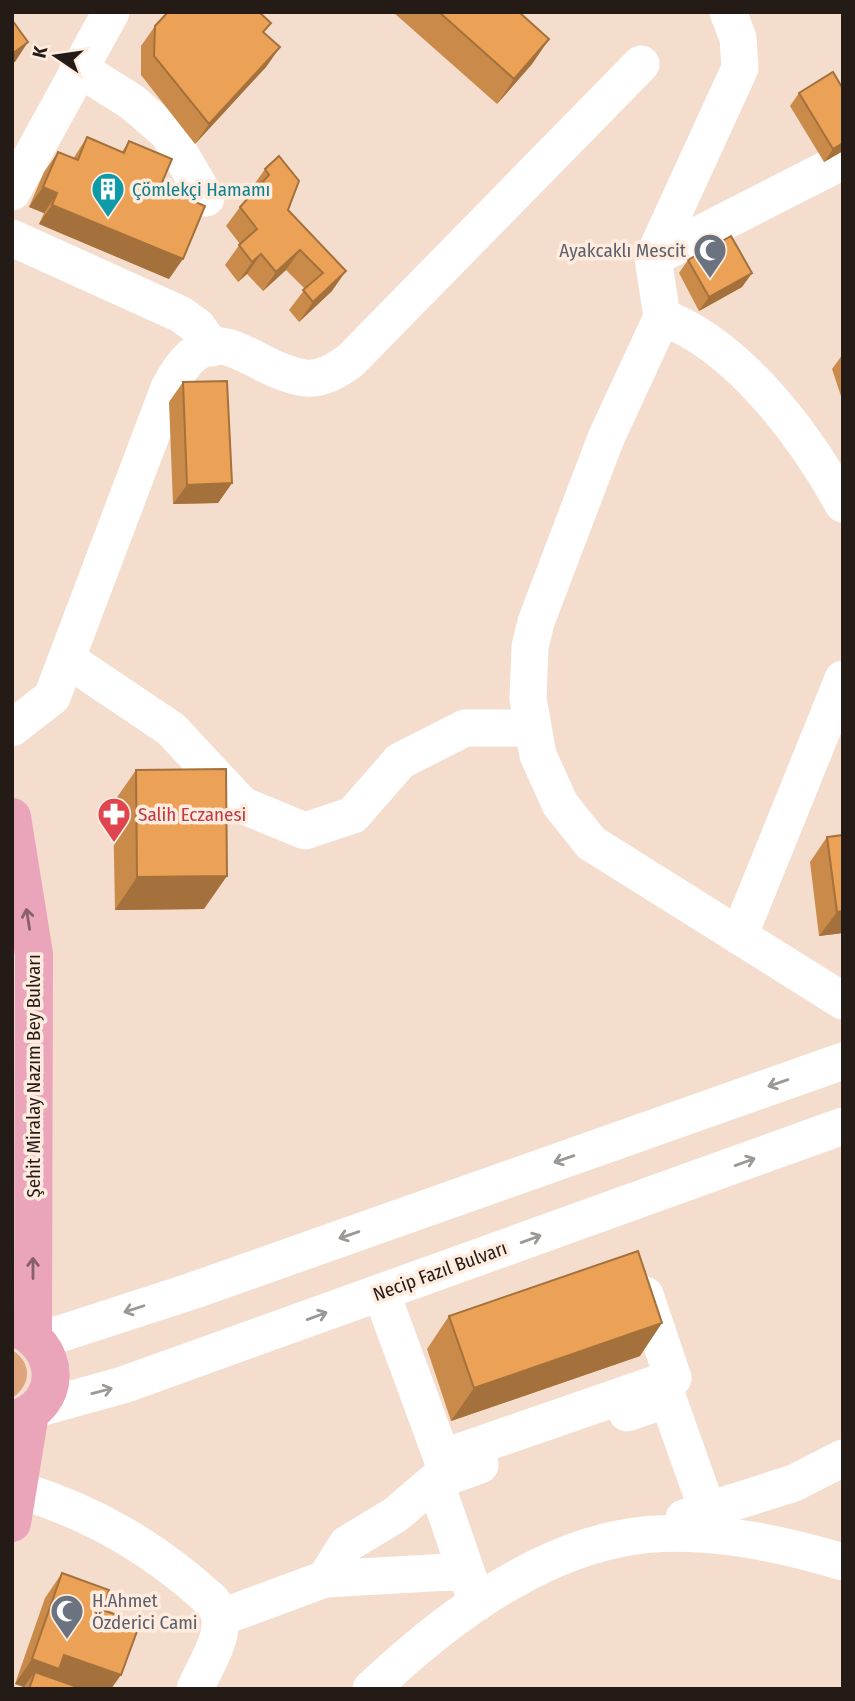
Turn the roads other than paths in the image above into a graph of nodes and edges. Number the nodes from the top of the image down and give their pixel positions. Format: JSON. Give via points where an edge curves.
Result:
{"nodes":[{"id":1,"x":111,"y":12,"type":"edge"},
{"id":2,"x":728,"y":12,"type":"edge"},
{"id":3,"x":641,"y":64,"type":"dead end"},
{"id":4,"x":78,"y":68,"type":"junction"},
{"id":5,"x":843,"y":161,"type":"edge"},
{"id":6,"x":12,"y":192,"type":"edge"},
{"id":7,"x":206,"y":198,"type":"dead end"},
{"id":8,"x":12,"y":238,"type":"edge"},
{"id":9,"x":653,"y":258,"type":"junction"},
{"id":10,"x":662,"y":317,"type":"junction"},
{"id":11,"x":212,"y":348,"type":"junction"},
{"id":12,"x":843,"y":504,"type":"edge"},
{"id":13,"x":67,"y":659,"type":"junction"},
{"id":14,"x":843,"y":679,"type":"edge"},
{"id":15,"x":531,"y":727,"type":"junction"},
{"id":16,"x":12,"y":728,"type":"edge"},
{"id":17,"x":12,"y":817,"type":"edge"},
{"id":18,"x":739,"y":936,"type":"junction"},
{"id":19,"x":843,"y":1000,"type":"edge"},
{"id":20,"x":843,"y":1060,"type":"edge"},
{"id":21,"x":843,"y":1126,"type":"edge"},
{"id":22,"x":381,"y":1292,"type":"junction"},
{"id":23,"x":645,"y":1295,"type":"edge"},
{"id":24,"x":28,"y":1335,"type":"edge"},
{"id":25,"x":26,"y":1414,"type":"edge"},
{"id":26,"x":843,"y":1458,"type":"edge"},
{"id":27,"x":435,"y":1481,"type":"junction"},
{"id":28,"x":16,"y":1506,"type":"edge"},
{"id":29,"x":707,"y":1509,"type":"junction"},
{"id":30,"x":646,"y":1535,"type":"junction"},
{"id":31,"x":843,"y":1562,"type":"edge"},
{"id":32,"x":324,"y":1579,"type":"junction"},
{"id":33,"x":471,"y":1587,"type":"junction"},
{"id":34,"x":222,"y":1616,"type":"junction"},
{"id":35,"x":195,"y":1689,"type":"edge"},
{"id":36,"x":371,"y":1689,"type":"edge"}],
"edges":[{"from":1,"to":4,"type":"street"},
{"from":2,"to":9,"type":"street","via":[[738,38],[740,68]]},
{"from":3,"to":11,"type":"street","via":[[350,361],[332,373],[307,378],[234,347]]},
{"from":4,"to":6,"type":"street"},
{"from":4,"to":7,"type":"street","via":[[132,102],[168,133]]},
{"from":5,"to":9,"type":"street"},
{"from":8,"to":11,"type":"street","via":[[180,314],[197,326]]},
{"from":9,"to":10,"type":"street"},
{"from":10,"to":12,"type":"street","via":[[705,337],[732,360],[788,421]]},
{"from":10,"to":15,"type":"street","via":[[606,438],[536,622],[527,673]]},
{"from":11,"to":13,"type":"street","via":[[195,352],[182,364],[169,388]]},
{"from":13,"to":15,"type":"street","via":[[171,729],[242,805],[305,831],[353,815],[400,761],[465,728]]},
{"from":13,"to":16,"type":"street","via":[[52,696]]},
{"from":14,"to":18,"type":"street"},
{"from":15,"to":18,"type":"street","via":[[548,782],[591,843]]},
{"from":24,"to":17,"type":"main road","name":"Şehit Miralay Nazım Bey Bulvarı","one_way":true,"via":[[34,954]]},
{"from":18,"to":19,"type":"street"},
{"from":20,"to":24,"type":"street","one_way":true,"via":[[191,1291]]},
{"from":22,"to":21,"type":"street","name":"Necip Fazıl Bulvarı","one_way":true},
{"from":22,"to":23,"type":"street","via":[[442,1458],[673,1378]]},
{"from":25,"to":22,"type":"street","name":"Necip Fazıl Bulvarı","one_way":true,"via":[[123,1385]]},
{"from":24,"to":25,"type":"main road","via":[[47,1353],[51,1375],[45,1397]]},
{"from":25,"to":28,"type":"main road"},
{"from":26,"to":29,"type":"street","via":[[794,1483]]},
{"from":27,"to":29,"type":"street","via":[[668,1398]]},
{"from":27,"to":32,"type":"street","via":[[395,1515],[347,1544]]},
{"from":27,"to":33,"type":"street"},
{"from":28,"to":34,"type":"street","via":[[92,1516],[126,1534],[185,1576]]},
{"from":29,"to":30,"type":"street"},
{"from":30,"to":31,"type":"street","via":[[752,1540]]},
{"from":30,"to":33,"type":"street","via":[[592,1545]]},
{"from":32,"to":33,"type":"street"},
{"from":32,"to":34,"type":"street"},
{"from":33,"to":36,"type":"street"},
{"from":34,"to":35,"type":"street","via":[[220,1632]]}]}
